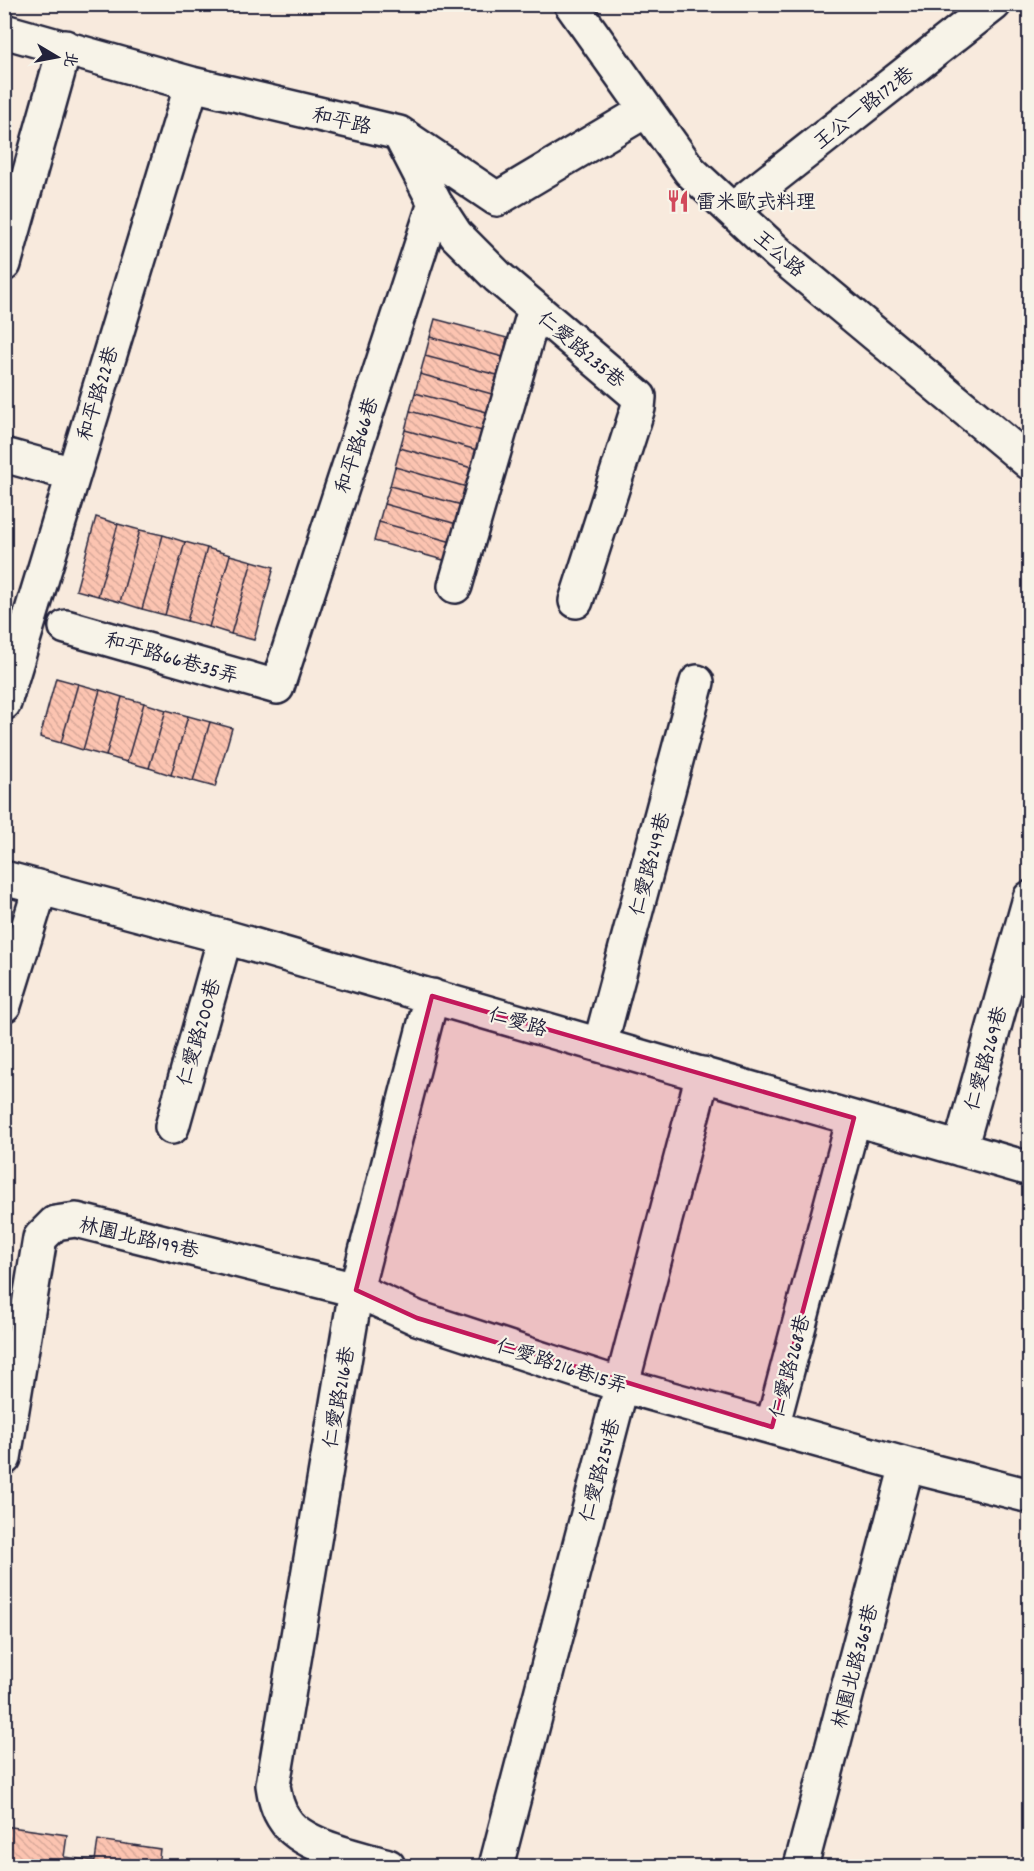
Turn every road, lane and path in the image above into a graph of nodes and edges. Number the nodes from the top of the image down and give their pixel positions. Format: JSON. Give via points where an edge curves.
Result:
{"nodes":[{"id":1,"x":571,"y":4,"type":"edge"},
{"id":2,"x":994,"y":4,"type":"edge"},
{"id":3,"x":4,"y":31,"type":"edge"},
{"id":4,"x":65,"y":47,"type":"junction"},
{"id":5,"x":192,"y":84,"type":"junction"},
{"id":6,"x":645,"y":111,"type":"junction"},
{"id":7,"x":399,"y":133,"type":"junction"},
{"id":8,"x":435,"y":203,"type":"junction"},
{"id":9,"x":732,"y":210,"type":"junction"},
{"id":10,"x":4,"y":264,"type":"edge"},
{"id":11,"x":535,"y":309,"type":"junction"},
{"id":12,"x":4,"y":455,"type":"edge"},
{"id":13,"x":1029,"y":463,"type":"edge"},
{"id":14,"x":73,"y":474,"type":"junction"},
{"id":15,"x":455,"y":586,"type":"dead end"},
{"id":16,"x":576,"y":601,"type":"dead end"},
{"id":17,"x":16,"y":620,"type":"edge"},
{"id":18,"x":66,"y":627,"type":"dead end"},
{"id":19,"x":697,"y":682,"type":"dead end"},
{"id":20,"x":277,"y":687,"type":"joint"},
{"id":21,"x":4,"y":703,"type":"edge"},
{"id":22,"x":4,"y":878,"type":"edge"},
{"id":23,"x":40,"y":889,"type":"junction"},
{"id":24,"x":1029,"y":898,"type":"edge"},
{"id":25,"x":225,"y":937,"type":"junction"},
{"id":26,"x":432,"y":996,"type":"junction"},
{"id":27,"x":4,"y":1005,"type":"edge"},
{"id":28,"x":600,"y":1045,"type":"junction"},
{"id":29,"x":703,"y":1074,"type":"junction"},
{"id":30,"x":854,"y":1118,"type":"junction"},
{"id":31,"x":172,"y":1127,"type":"dead end"},
{"id":32,"x":960,"y":1149,"type":"junction"},
{"id":33,"x":1029,"y":1169,"type":"edge"},
{"id":34,"x":356,"y":1290,"type":"junction"},
{"id":35,"x":621,"y":1385,"type":"junction"},
{"id":36,"x":9,"y":1405,"type":"edge"},
{"id":37,"x":772,"y":1427,"type":"junction"},
{"id":38,"x":4,"y":1458,"type":"edge"},
{"id":39,"x":907,"y":1465,"type":"junction"},
{"id":40,"x":1029,"y":1496,"type":"edge"},
{"id":41,"x":388,"y":1866,"type":"edge"},
{"id":42,"x":496,"y":1866,"type":"edge"},
{"id":43,"x":801,"y":1866,"type":"edge"}],
"edges":[{"from":1,"to":6,"type":"street","name":"王公路"},
{"from":2,"to":9,"type":"street","name":"王公一路172巷"},
{"from":3,"to":4,"type":"street","name":"和平路"},
{"from":4,"to":5,"type":"street","name":"和平路"},
{"from":4,"to":10,"type":"street"},
{"from":5,"to":7,"type":"street","name":"和平路"},
{"from":5,"to":14,"type":"street","name":"和平路22巷"},
{"from":6,"to":7,"type":"street","name":"和平路","via":[[497,198]]},
{"from":6,"to":9,"type":"street","name":"王公路","via":[[690,171]]},
{"from":7,"to":8,"type":"street","name":"仁愛路235巷"},
{"from":8,"to":11,"type":"street","name":"仁愛路235巷","via":[[456,235]]},
{"from":8,"to":20,"type":"street","name":"和平路66巷"},
{"from":9,"to":13,"type":"street","name":"王公路"},
{"from":11,"to":15,"type":"street"},
{"from":11,"to":16,"type":"street","name":"仁愛路235巷","via":[[639,397]]},
{"from":12,"to":14,"type":"street"},
{"from":14,"to":17,"type":"street","name":"和平路22巷"},
{"from":17,"to":21,"type":"street","name":"和平路22巷"},
{"from":18,"to":20,"type":"street","name":"和平路66巷35弄"},
{"from":19,"to":28,"type":"street","name":"仁愛路249巷"},
{"from":22,"to":23,"type":"street","name":"仁愛路"},
{"from":23,"to":25,"type":"street","name":"仁愛路"},
{"from":23,"to":27,"type":"street"},
{"from":24,"to":32,"type":"street","name":"仁愛路269巷"},
{"from":25,"to":26,"type":"street","name":"仁愛路"},
{"from":25,"to":31,"type":"street","name":"仁愛路200巷"},
{"from":26,"to":28,"type":"street","name":"仁愛路"},
{"from":26,"to":34,"type":"street","name":"仁愛路216巷"},
{"from":28,"to":29,"type":"street","name":"仁愛路"},
{"from":29,"to":30,"type":"street","name":"仁愛路"},
{"from":29,"to":35,"type":"street","name":"仁愛路254巷"},
{"from":30,"to":32,"type":"street","name":"仁愛路"},
{"from":30,"to":37,"type":"street","name":"仁愛路268巷"},
{"from":32,"to":33,"type":"street","name":"仁愛路"},
{"from":34,"to":35,"type":"street","name":"仁愛路216巷15弄","via":[[417,1318]]},
{"from":34,"to":36,"type":"street","name":"林園北路199巷","via":[[76,1220],[55,1223],[40,1238]]},
{"from":34,"to":41,"type":"street","name":"仁愛路216巷","via":[[273,1785],[276,1804],[286,1823],[302,1835]]},
{"from":35,"to":37,"type":"street","name":"仁愛路216巷15弄"},
{"from":35,"to":42,"type":"street","name":"仁愛路254巷"},
{"from":36,"to":38,"type":"street","name":"林園北路199巷"},
{"from":37,"to":39,"type":"street","name":"仁愛路268巷"},
{"from":39,"to":40,"type":"street","name":"仁愛路268巷"},
{"from":39,"to":43,"type":"street","name":"林園北路365巷"}]}
